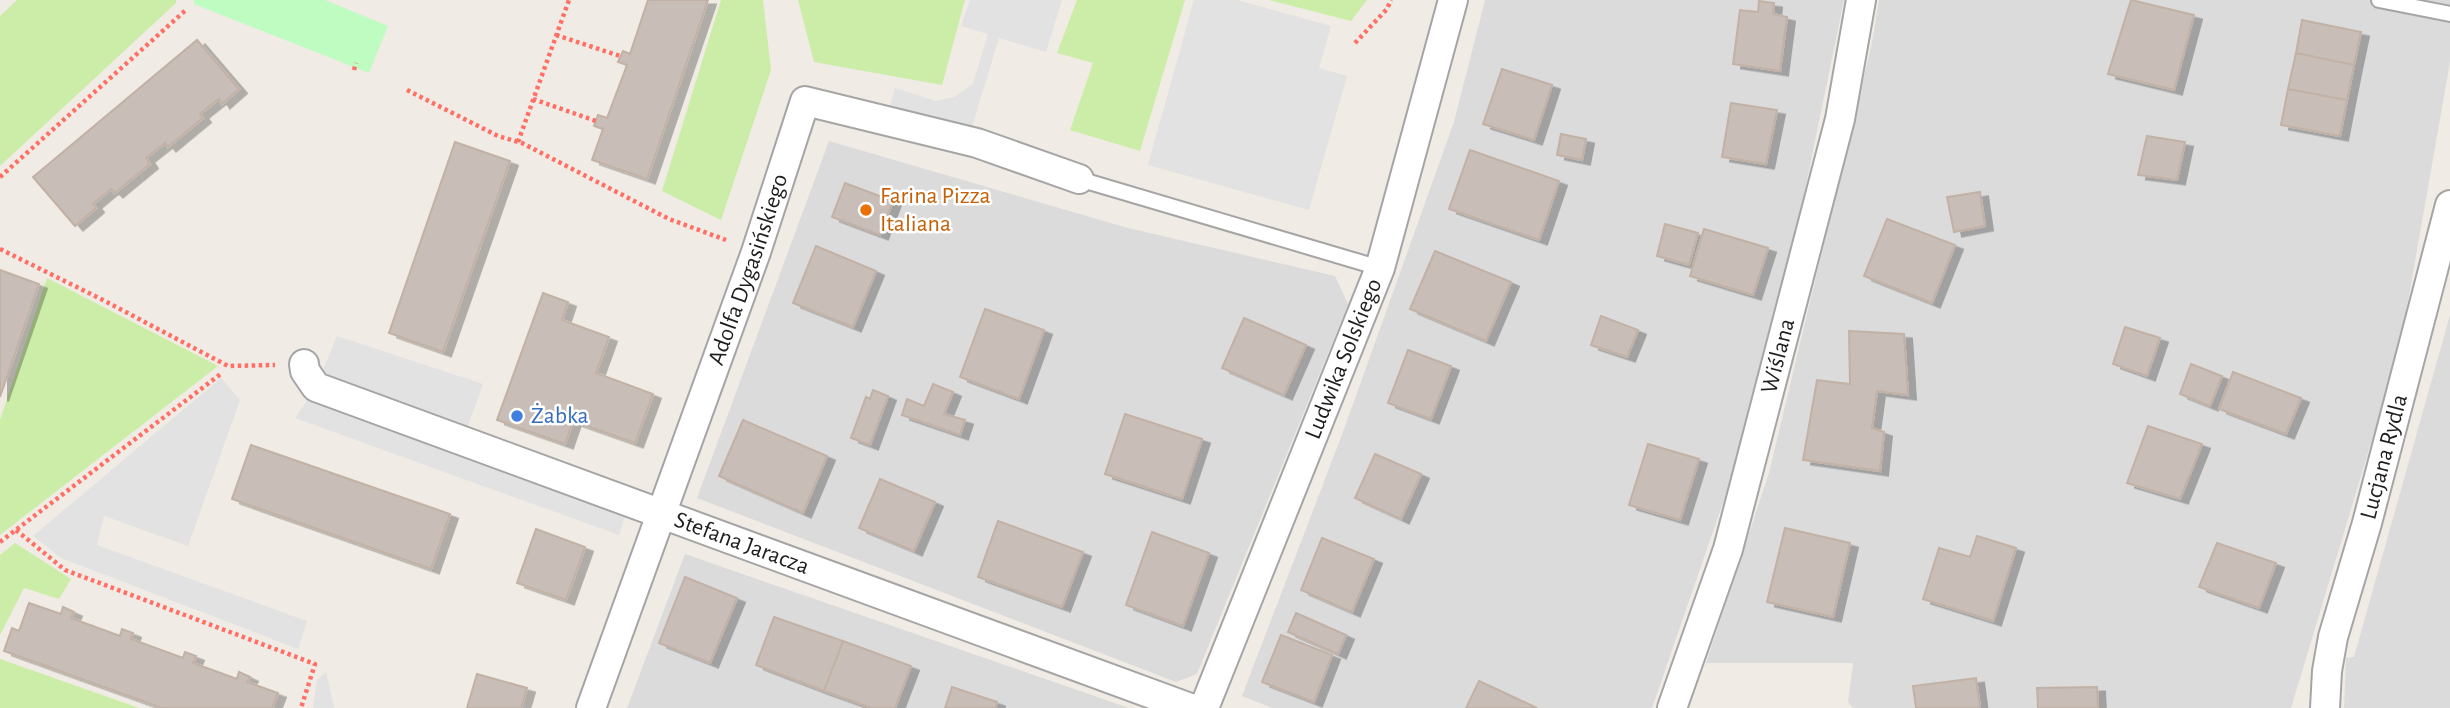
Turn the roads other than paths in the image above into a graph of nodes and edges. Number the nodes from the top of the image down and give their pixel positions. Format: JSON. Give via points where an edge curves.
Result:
{"nodes":[{"id":1,"x":1453,"y":0,"type":"edge"},
{"id":2,"x":1861,"y":0,"type":"edge"},
{"id":3,"x":2379,"y":0,"type":"edge"},
{"id":4,"x":2450,"y":14,"type":"edge"},
{"id":5,"x":1079,"y":179,"type":"joint"},
{"id":6,"x":2450,"y":205,"type":"edge"},
{"id":7,"x":1380,"y":268,"type":"junction"},
{"id":8,"x":303,"y":364,"type":"road end"},
{"id":9,"x":661,"y":514,"type":"junction"},
{"id":10,"x":591,"y":708,"type":"edge"},
{"id":11,"x":1190,"y":708,"type":"edge"},
{"id":12,"x":1204,"y":708,"type":"edge"},
{"id":13,"x":1672,"y":708,"type":"edge"},
{"id":14,"x":2325,"y":708,"type":"edge"}],
"edges":[{"from":1,"to":7,"type":"street","name":"Ludwika Solskiego"},
{"from":2,"to":13,"type":"street","name":"Wiślana","via":[[1840,119],[1728,549]]},
{"from":3,"to":4,"type":"lane"},
{"from":5,"to":7,"type":"lane"},
{"from":5,"to":9,"type":"street","name":"Adolfa Dygasińskiego","via":[[977,143],[805,101]]},
{"from":6,"to":14,"type":"street","name":"Lucjana Rydla","via":[[2333,637]]},
{"from":7,"to":12,"type":"street","name":"Ludwika Solskiego"},
{"from":8,"to":9,"type":"street","name":"Stefana Jaracza","via":[[316,387]]},
{"from":9,"to":10,"type":"street","name":"Adolfa Dygasińskiego"},
{"from":9,"to":11,"type":"street","name":"Stefana Jaracza"}]}
